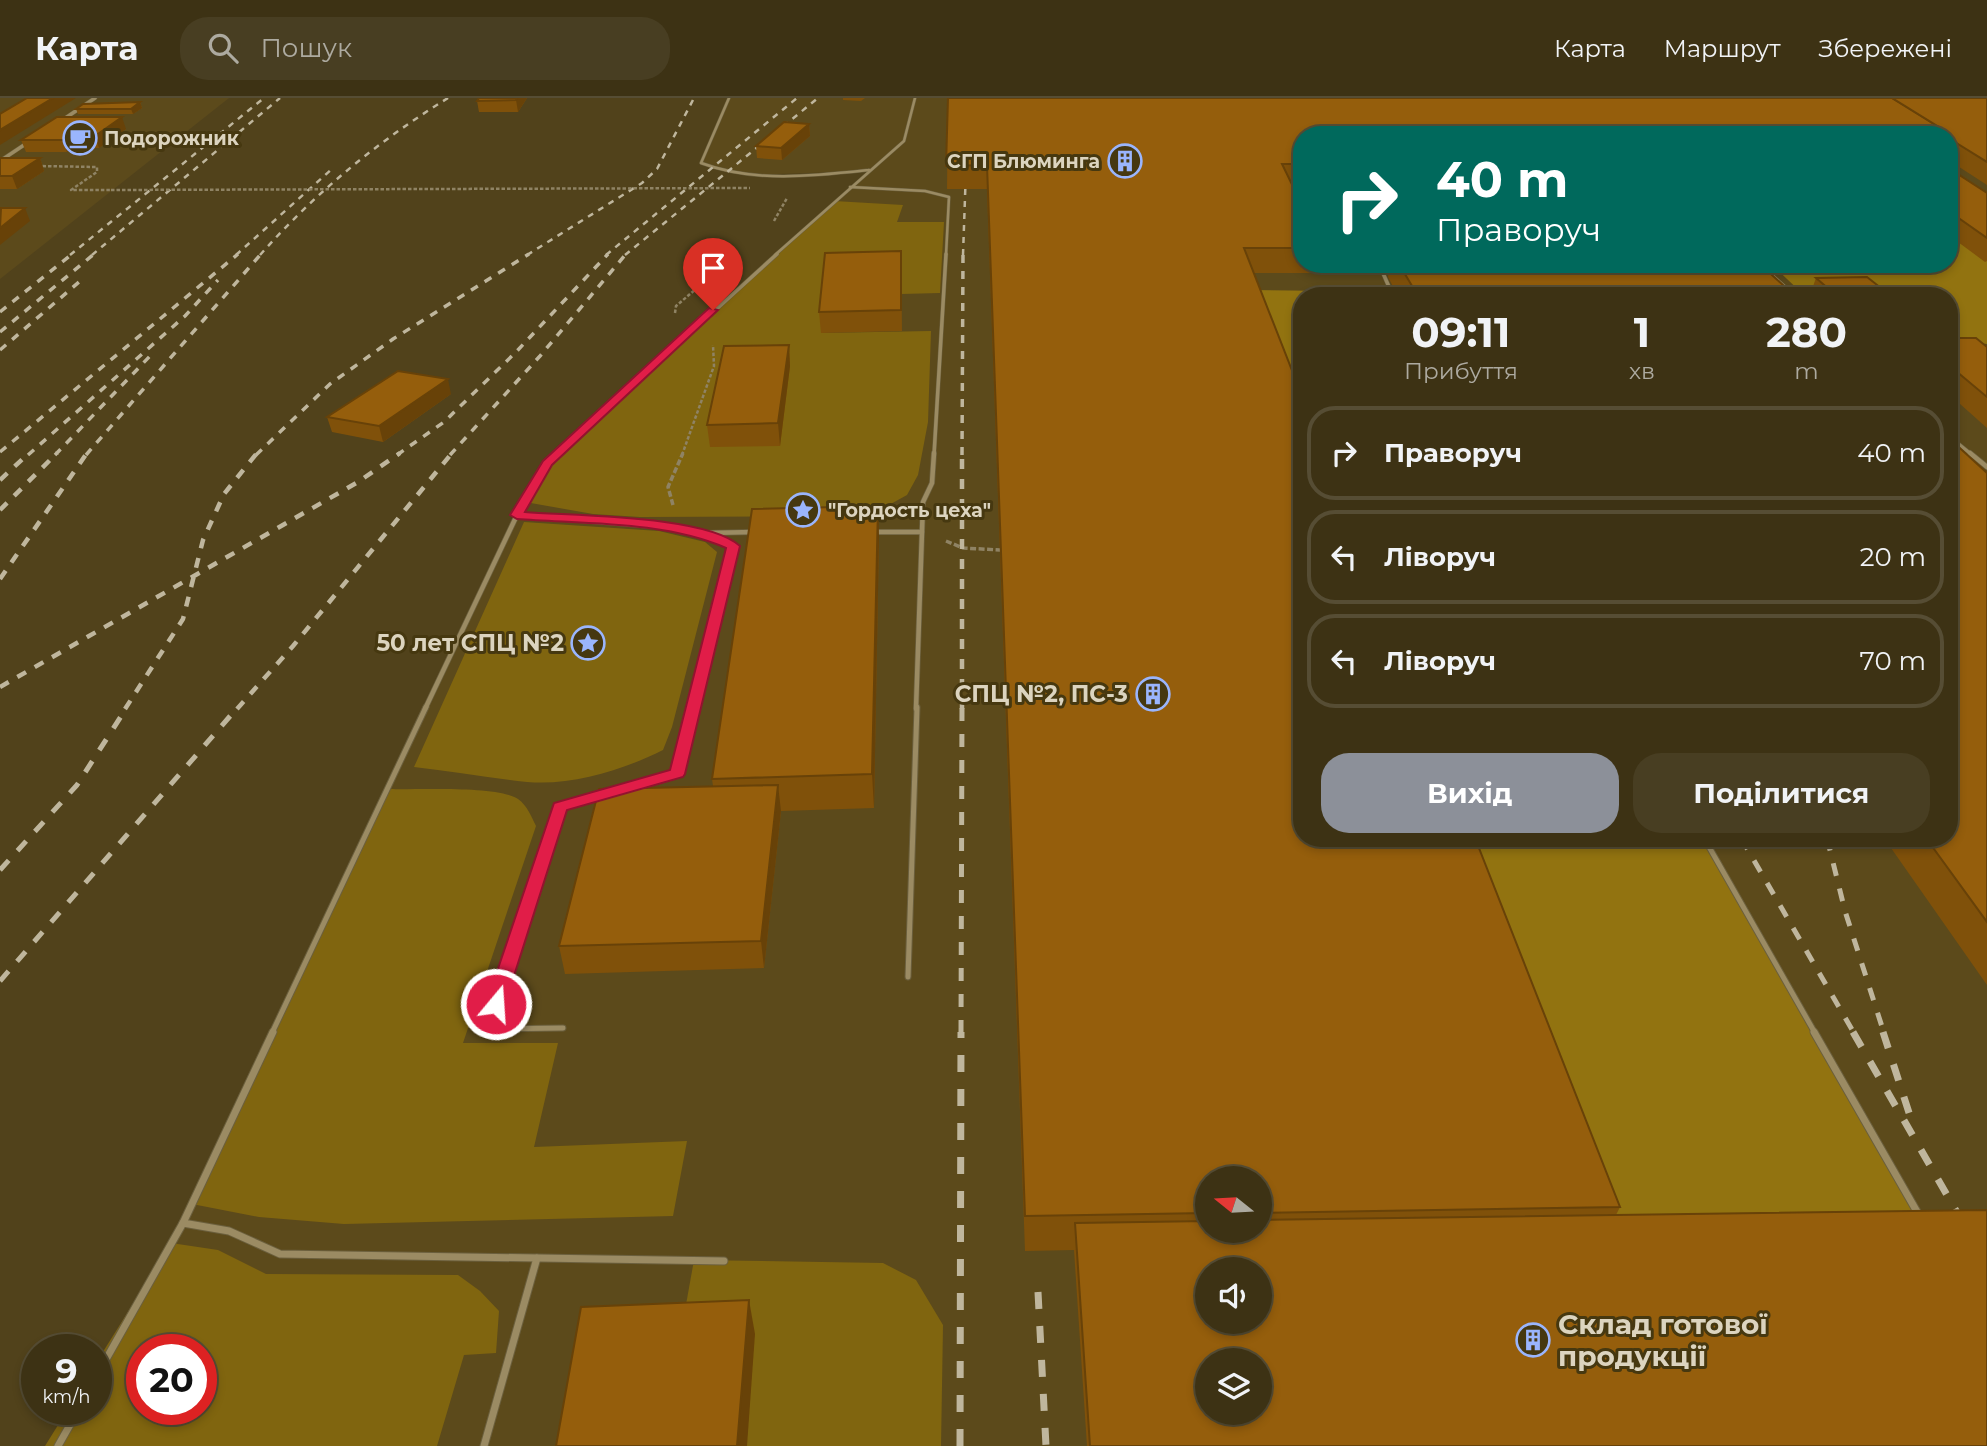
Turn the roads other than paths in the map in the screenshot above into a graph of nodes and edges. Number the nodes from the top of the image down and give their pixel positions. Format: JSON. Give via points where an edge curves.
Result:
{"nodes":[{"id":1,"x":95,"y":98,"type":"edge"},
{"id":2,"x":729,"y":98,"type":"edge"},
{"id":3,"x":915,"y":98,"type":"edge"},
{"id":4,"x":53,"y":126,"type":"edge"},
{"id":5,"x":32,"y":140,"type":"edge"},
{"id":6,"x":0,"y":161,"type":"edge"},
{"id":7,"x":869,"y":170,"type":"junction"},
{"id":8,"x":850,"y":187,"type":"junction"},
{"id":9,"x":1769,"y":273,"type":"edge"},
{"id":10,"x":1785,"y":287,"type":"edge"},
{"id":11,"x":1958,"y":443,"type":"edge"},
{"id":12,"x":1987,"y":467,"type":"edge"},
{"id":13,"x":517,"y":515,"type":"junction"},
{"id":14,"x":757,"y":532,"type":"edge"},
{"id":15,"x":867,"y":532,"type":"edge"},
{"id":16,"x":922,"y":532,"type":"junction"},
{"id":17,"x":702,"y":533,"type":"junction"},
{"id":18,"x":1708,"y":847,"type":"edge"},
{"id":19,"x":908,"y":977,"type":"dead end"},
{"id":20,"x":564,"y":1028,"type":"dead end"},
{"id":21,"x":183,"y":1223,"type":"junction"},
{"id":22,"x":1925,"y":1226,"type":"edge"},
{"id":23,"x":537,"y":1258,"type":"junction"},
{"id":24,"x":724,"y":1261,"type":"dead end"},
{"id":25,"x":112,"y":1349,"type":"edge"},
{"id":26,"x":70,"y":1425,"type":"edge"},
{"id":27,"x":58,"y":1446,"type":"edge"},
{"id":28,"x":484,"y":1446,"type":"edge"}],
"edges":[{"from":1,"to":4,"type":"street"},
{"from":2,"to":7,"type":"lane","via":[[701,163],[750,175]]},
{"from":3,"to":7,"type":"lane","via":[[904,141]]},
{"from":5,"to":6,"type":"street"},
{"from":7,"to":8,"type":"lane"},
{"from":8,"to":13,"type":"lane","via":[[547,463]]},
{"from":8,"to":16,"type":"lane","via":[[925,191],[949,197],[932,483],[923,502]]},
{"from":9,"to":10,"type":"lane"},
{"from":11,"to":12,"type":"lane"},
{"from":13,"to":17,"type":"lane"},
{"from":13,"to":21,"type":"lane"},
{"from":14,"to":17,"type":"lane"},
{"from":15,"to":16,"type":"lane"},
{"from":16,"to":19,"type":"lane"},
{"from":17,"to":20,"type":"lane","via":[[733,546],[677,774],[560,807],[488,1029]]},
{"from":18,"to":22,"type":"lane"},
{"from":21,"to":23,"type":"lane","via":[[229,1231],[280,1254]]},
{"from":21,"to":25,"type":"lane"},
{"from":23,"to":24,"type":"lane"},
{"from":23,"to":28,"type":"lane"},
{"from":26,"to":27,"type":"lane"}]}
